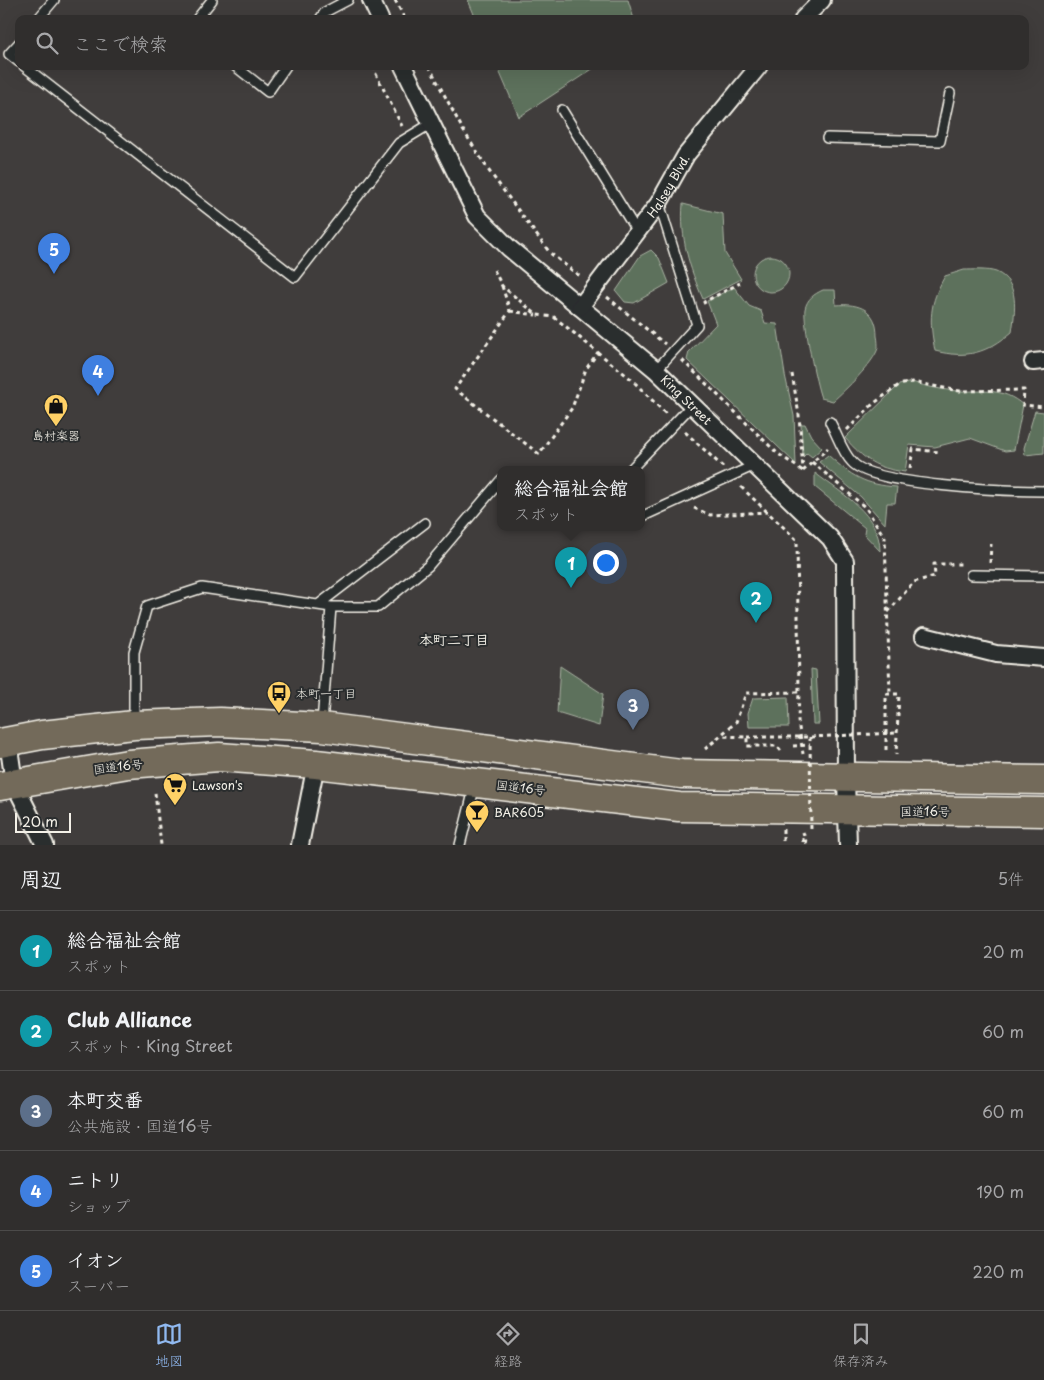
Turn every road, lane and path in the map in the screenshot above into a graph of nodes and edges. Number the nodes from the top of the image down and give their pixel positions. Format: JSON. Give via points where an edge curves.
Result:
{"nodes":[{"id":1,"x":54,"y":0,"type":"edge"},
{"id":2,"x":212,"y":0,"type":"edge"},
{"id":3,"x":348,"y":0,"type":"edge"},
{"id":4,"x":371,"y":0,"type":"edge"},
{"id":5,"x":395,"y":0,"type":"edge"},
{"id":6,"x":822,"y":0,"type":"edge"},
{"id":7,"x":41,"y":15,"type":"edge"},
{"id":8,"x":200,"y":15,"type":"edge"},
{"id":9,"x":323,"y":15,"type":"edge"},
{"id":10,"x":378,"y":15,"type":"edge"},
{"id":11,"x":403,"y":15,"type":"edge"},
{"id":12,"x":807,"y":15,"type":"edge"},
{"id":13,"x":15,"y":47,"type":"edge"},
{"id":14,"x":15,"y":59,"type":"edge"},
{"id":15,"x":29,"y":70,"type":"edge"},
{"id":16,"x":240,"y":70,"type":"edge"},
{"id":17,"x":283,"y":70,"type":"edge"},
{"id":18,"x":374,"y":70,"type":"edge"},
{"id":19,"x":406,"y":70,"type":"edge"},
{"id":20,"x":431,"y":70,"type":"edge"},
{"id":21,"x":756,"y":70,"type":"edge"},
{"id":22,"x":950,"y":93,"type":"dead end"},
{"id":23,"x":562,"y":110,"type":"dead end"},
{"id":24,"x":432,"y":123,"type":"junction"},
{"id":25,"x":408,"y":138,"type":"junction"},
{"id":26,"x":827,"y":138,"type":"dead end"},
{"id":27,"x":659,"y":203,"type":"junction"},
{"id":28,"x":636,"y":230,"type":"junction"},
{"id":29,"x":494,"y":270,"type":"dead end"},
{"id":30,"x":588,"y":283,"type":"dead end"},
{"id":31,"x":740,"y":283,"type":"dead end"},
{"id":32,"x":502,"y":286,"type":"junction"},
{"id":33,"x":603,"y":294,"type":"dead end"},
{"id":34,"x":704,"y":302,"type":"dead end"},
{"id":35,"x":580,"y":307,"type":"junction"},
{"id":36,"x":510,"y":311,"type":"junction"},
{"id":37,"x":537,"y":315,"type":"junction"},
{"id":38,"x":674,"y":351,"type":"junction"},
{"id":39,"x":598,"y":352,"type":"junction"},
{"id":40,"x":656,"y":370,"type":"junction"},
{"id":41,"x":792,"y":374,"type":"dead end"},
{"id":42,"x":631,"y":379,"type":"dead end"},
{"id":43,"x":692,"y":404,"type":"junction"},
{"id":44,"x":1044,"y":407,"type":"edge"},
{"id":45,"x":830,"y":422,"type":"dead end"},
{"id":46,"x":840,"y":437,"type":"dead end"},
{"id":47,"x":834,"y":444,"type":"dead end"},
{"id":48,"x":939,"y":452,"type":"dead end"},
{"id":49,"x":812,"y":462,"type":"junction"},
{"id":50,"x":755,"y":465,"type":"junction"},
{"id":51,"x":634,"y":466,"type":"edge"},
{"id":52,"x":803,"y":471,"type":"junction"},
{"id":53,"x":908,"y":481,"type":"junction"},
{"id":54,"x":497,"y":485,"type":"edge"},
{"id":55,"x":734,"y":490,"type":"dead end"},
{"id":56,"x":1044,"y":491,"type":"edge"},
{"id":57,"x":700,"y":503,"type":"dead end"},
{"id":58,"x":768,"y":512,"type":"junction"},
{"id":59,"x":645,"y":516,"type":"edge"},
{"id":60,"x":424,"y":523,"type":"dead end"},
{"id":61,"x":971,"y":575,"type":"dead end"},
{"id":62,"x":935,"y":576,"type":"dead end"},
{"id":63,"x":1044,"y":576,"type":"edge"},
{"id":64,"x":318,"y":605,"type":"junction"},
{"id":65,"x":331,"y":607,"type":"junction"},
{"id":66,"x":888,"y":612,"type":"junction"},
{"id":67,"x":924,"y":636,"type":"dead end"},
{"id":68,"x":1044,"y":658,"type":"edge"},
{"id":69,"x":799,"y":692,"type":"junction"},
{"id":70,"x":890,"y":694,"type":"junction"},
{"id":71,"x":134,"y":726,"type":"junction"},
{"id":72,"x":322,"y":727,"type":"junction"},
{"id":73,"x":896,"y":733,"type":"junction"},
{"id":74,"x":721,"y":736,"type":"junction"},
{"id":75,"x":747,"y":737,"type":"junction"},
{"id":76,"x":810,"y":737,"type":"junction"},
{"id":77,"x":4,"y":742,"type":"edge"},
{"id":78,"x":810,"y":745,"type":"junction"},
{"id":79,"x":793,"y":746,"type":"dead end"},
{"id":80,"x":897,"y":747,"type":"dead end"},
{"id":81,"x":705,"y":750,"type":"dead end"},
{"id":82,"x":886,"y":750,"type":"dead end"},
{"id":83,"x":784,"y":755,"type":"dead end"},
{"id":84,"x":794,"y":755,"type":"dead end"},
{"id":85,"x":316,"y":764,"type":"junction"},
{"id":86,"x":846,"y":779,"type":"junction"},
{"id":87,"x":1044,"y":780,"type":"edge"},
{"id":88,"x":476,"y":782,"type":"junction"},
{"id":89,"x":7,"y":785,"type":"edge"},
{"id":90,"x":155,"y":793,"type":"dead end"},
{"id":91,"x":847,"y":810,"type":"junction"},
{"id":92,"x":1044,"y":812,"type":"edge"},
{"id":93,"x":782,"y":826,"type":"dead end"},
{"id":94,"x":810,"y":832,"type":"dead end"},
{"id":95,"x":45,"y":845,"type":"edge"},
{"id":96,"x":161,"y":845,"type":"edge"},
{"id":97,"x":300,"y":845,"type":"edge"},
{"id":98,"x":460,"y":845,"type":"edge"},
{"id":99,"x":783,"y":845,"type":"edge"},
{"id":100,"x":848,"y":845,"type":"edge"}],
"edges":[{"from":1,"to":7,"type":"lane"},
{"from":2,"to":8,"type":"lane"},
{"from":3,"to":9,"type":"lane"},
{"from":4,"to":10,"type":"street"},
{"from":5,"to":11,"type":"path"},
{"from":6,"to":12,"type":"street"},
{"from":13,"to":14,"type":"lane","via":[[9,54]]},
{"from":15,"to":25,"type":"lane","via":[[295,277],[399,143]]},
{"from":16,"to":17,"type":"lane","via":[[268,92]]},
{"from":18,"to":25,"type":"path"},
{"from":19,"to":24,"type":"street","name":"King Street"},
{"from":20,"to":30,"type":"path","via":[[489,171],[550,253]]},
{"from":21,"to":27,"type":"street","name":"Halsey Blvd.","via":[[686,154]]},
{"from":22,"to":26,"type":"lane","via":[[940,141]]},
{"from":23,"to":28,"type":"lane"},
{"from":24,"to":25,"type":"lane"},
{"from":24,"to":35,"type":"street","name":"King Street","via":[[477,216],[509,248]]},
{"from":27,"to":28,"type":"street","name":"Halsey Blvd."},
{"from":27,"to":38,"type":"lane","via":[[697,325]]},
{"from":28,"to":35,"type":"street","name":"Halsey Blvd."},
{"from":29,"to":32,"type":"path"},
{"from":31,"to":34,"type":"path"},
{"from":32,"to":36,"type":"path"},
{"from":32,"to":37,"type":"path"},
{"from":33,"to":38,"type":"path"},
{"from":35,"to":40,"type":"street","name":"King Street"},
{"from":36,"to":37,"type":"path"},
{"from":36,"to":39,"type":"path","via":[[455,389],[539,454],[572,408],[586,369]]},
{"from":37,"to":39,"type":"path","via":[[554,317]]},
{"from":38,"to":40,"type":"lane"},
{"from":38,"to":52,"type":"path","via":[[777,453]]},
{"from":39,"to":42,"type":"path"},
{"from":40,"to":43,"type":"street","name":"King Street"},
{"from":41,"to":52,"type":"path"},
{"from":43,"to":50,"type":"street","name":"King Street"},
{"from":43,"to":51,"type":"lane"},
{"from":44,"to":46,"type":"path","via":[[1023,405],[1024,390],[960,391],[912,382],[899,385],[873,404]]},
{"from":45,"to":53,"type":"lane","via":[[852,463],[885,478]]},
{"from":47,"to":49,"type":"path"},
{"from":48,"to":53,"type":"path","via":[[912,449]]},
{"from":49,"to":52,"type":"path"},
{"from":49,"to":66,"type":"path","via":[[866,508],[885,538]]},
{"from":50,"to":59,"type":"lane"},
{"from":50,"to":86,"type":"street","name":"King Street","via":[[830,538],[845,560]]},
{"from":53,"to":56,"type":"lane","via":[[1002,491]]},
{"from":54,"to":65,"type":"lane","via":[[428,566],[378,606]]},
{"from":55,"to":58,"type":"path","via":[[742,487]]},
{"from":57,"to":58,"type":"path","via":[[691,506],[710,515]]},
{"from":58,"to":69,"type":"path","via":[[797,540]]},
{"from":60,"to":64,"type":"lane"},
{"from":61,"to":63,"type":"lane"},
{"from":62,"to":66,"type":"path","via":[[914,582]]},
{"from":64,"to":65,"type":"lane"},
{"from":64,"to":71,"type":"lane","via":[[202,588],[147,606],[134,652]]},
{"from":65,"to":72,"type":"lane"},
{"from":66,"to":70,"type":"path"},
{"from":67,"to":68,"type":"street","via":[[996,654]]},
{"from":69,"to":74,"type":"path","via":[[746,692],[736,722]]},
{"from":69,"to":84,"type":"path","via":[[798,721],[803,756]]},
{"from":70,"to":73,"type":"path","via":[[899,694]]},
{"from":70,"to":82,"type":"path","via":[[886,694]]},
{"from":71,"to":72,"type":"highway","via":[[220,722]]},
{"from":71,"to":77,"type":"highway"},
{"from":72,"to":86,"type":"highway","via":[[681,774]]},
{"from":73,"to":76,"type":"path","bridge":true},
{"from":73,"to":80,"type":"path"},
{"from":74,"to":75,"type":"path"},
{"from":74,"to":81,"type":"path"},
{"from":75,"to":76,"type":"path","bridge":true},
{"from":75,"to":83,"type":"path","via":[[747,746],[777,746]]},
{"from":76,"to":78,"type":"path","bridge":true},
{"from":77,"to":89,"type":"street"},
{"from":78,"to":79,"type":"path","bridge":true},
{"from":78,"to":94,"type":"path","bridge":true},
{"from":85,"to":88,"type":"highway","name":"国道16号"},
{"from":85,"to":89,"type":"highway","name":"国道16号","via":[[220,757],[128,764]]},
{"from":85,"to":97,"type":"street"},
{"from":86,"to":87,"type":"highway"},
{"from":86,"to":91,"type":"street","name":"King Street"},
{"from":88,"to":91,"type":"highway","name":"国道16号","via":[[679,807]]},
{"from":88,"to":98,"type":"lane"},
{"from":89,"to":95,"type":"street"},
{"from":90,"to":96,"type":"path"},
{"from":91,"to":92,"type":"highway","name":"国道16号"},
{"from":91,"to":100,"type":"street","name":"King Street"},
{"from":93,"to":99,"type":"path"}]}
